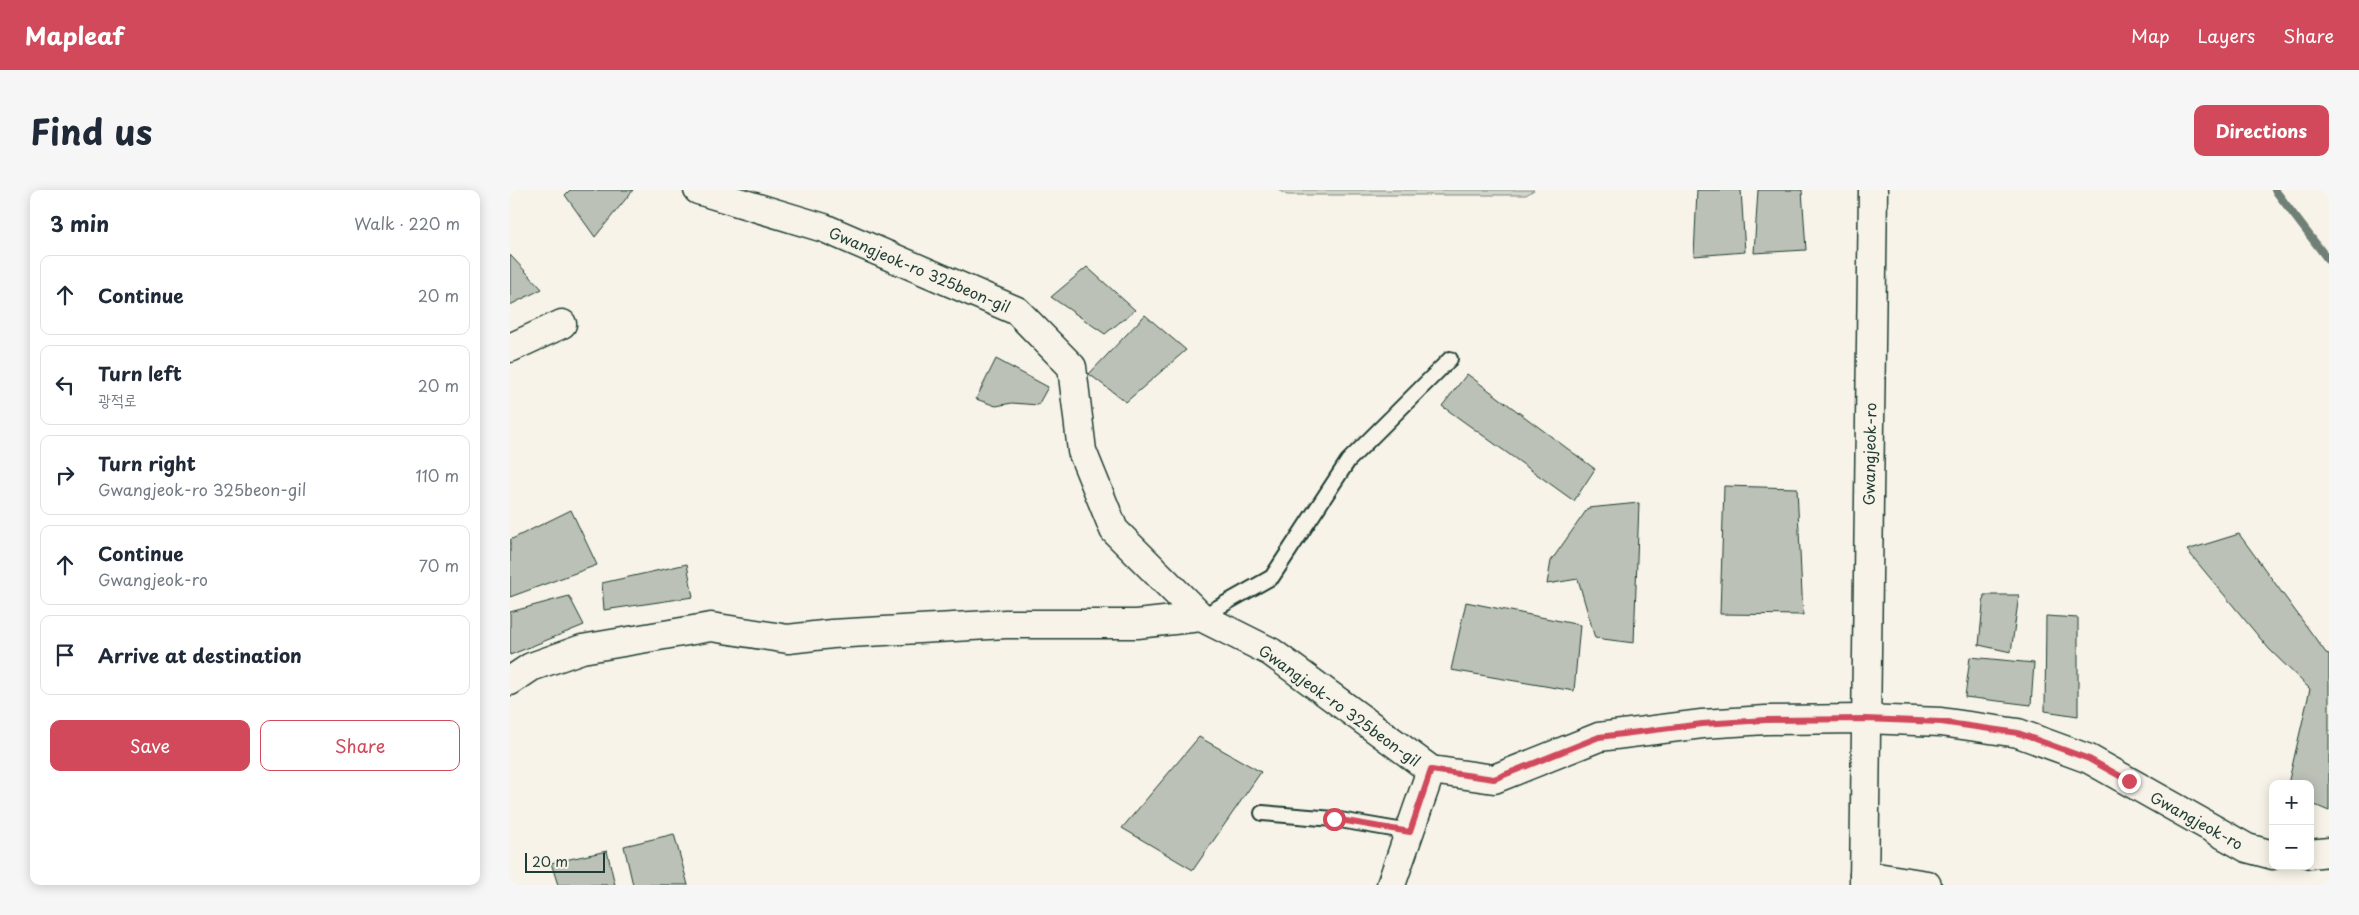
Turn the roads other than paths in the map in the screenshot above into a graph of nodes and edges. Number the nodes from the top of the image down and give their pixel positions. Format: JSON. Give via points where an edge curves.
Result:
{"nodes":[{"id":1,"x":698,"y":190,"type":"edge"},
{"id":2,"x":1874,"y":190,"type":"edge"},
{"id":3,"x":562,"y":324,"type":"dead end"},
{"id":4,"x":510,"y":348,"type":"edge"},
{"id":5,"x":1450,"y":359,"type":"dead end"},
{"id":6,"x":1201,"y":617,"type":"junction"},
{"id":7,"x":510,"y":681,"type":"edge"},
{"id":8,"x":1865,"y":726,"type":"junction"},
{"id":9,"x":1431,"y":770,"type":"junction"},
{"id":10,"x":1262,"y":813,"type":"dead end"},
{"id":11,"x":1410,"y":832,"type":"junction"},
{"id":12,"x":2329,"y":852,"type":"edge"},
{"id":13,"x":2269,"y":854,"type":"edge"},
{"id":14,"x":2314,"y":854,"type":"edge"},
{"id":15,"x":1863,"y":872,"type":"edge"},
{"id":16,"x":1391,"y":885,"type":"edge"},
{"id":17,"x":1927,"y":885,"type":"edge"}],
"edges":[{"from":1,"to":6,"type":"street","name":"Gwangjeok-ro 325beon-gil","via":[[824,228],[1017,311],[1072,367],[1082,451],[1114,530]]},
{"from":2,"to":8,"type":"street","name":"Gwangjeok-ro"},
{"from":3,"to":4,"type":"street"},
{"from":5,"to":6,"type":"lane","via":[[1348,461],[1272,577]]},
{"from":6,"to":7,"type":"street","via":[[1137,624],[1006,624],[788,639],[711,627],[582,649],[531,667]]},
{"from":6,"to":9,"type":"street","name":"Gwangjeok-ro 325beon-gil","via":[[1271,652]]},
{"from":8,"to":9,"type":"street","name":"Gwangjeok-ro 325beon-gil","via":[[1766,720],[1702,724],[1599,737],[1494,779]]},
{"from":8,"to":13,"type":"street","name":"Gwangjeok-ro","via":[[1941,722],[2018,733],[2089,759],[2247,848]]},
{"from":8,"to":15,"type":"street"},
{"from":9,"to":11,"type":"street"},
{"from":10,"to":11,"type":"lane","via":[[1334,819]]},
{"from":11,"to":16,"type":"street"},
{"from":12,"to":14,"type":"street"},
{"from":15,"to":17,"type":"street"}]}
